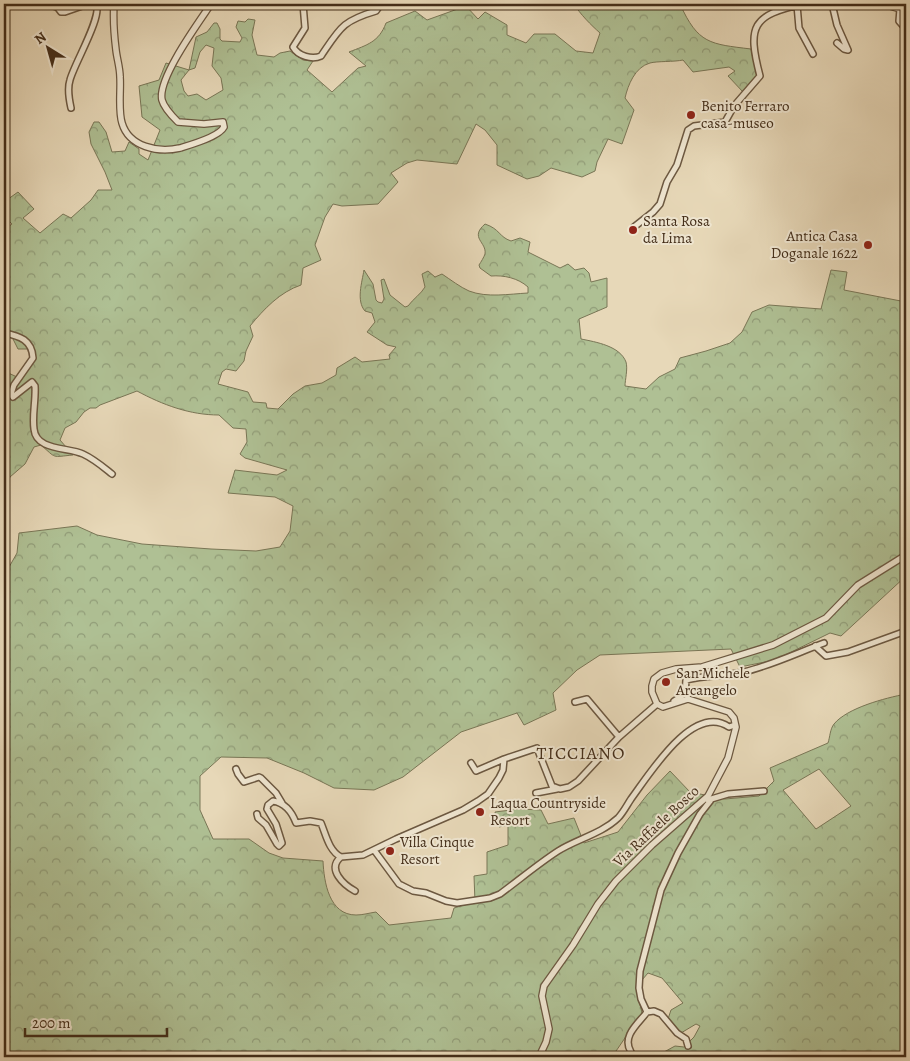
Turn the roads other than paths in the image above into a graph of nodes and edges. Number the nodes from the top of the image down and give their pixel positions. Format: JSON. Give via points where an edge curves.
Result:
{"nodes":[{"id":1,"x":49,"y":4,"type":"edge"},
{"id":2,"x":74,"y":4,"type":"edge"},
{"id":3,"x":88,"y":4,"type":"edge"},
{"id":4,"x":96,"y":4,"type":"edge"},
{"id":5,"x":114,"y":4,"type":"edge"},
{"id":6,"x":212,"y":4,"type":"edge"},
{"id":7,"x":303,"y":4,"type":"edge"},
{"id":8,"x":381,"y":4,"type":"edge"},
{"id":9,"x":800,"y":4,"type":"edge"},
{"id":10,"x":832,"y":4,"type":"edge"},
{"id":11,"x":883,"y":4,"type":"edge"},
{"id":12,"x":58,"y":8,"type":"junction"},
{"id":13,"x":903,"y":9,"type":"edge"},
{"id":14,"x":906,"y":28,"type":"edge"},
{"id":15,"x":837,"y":43,"type":"dead end"},
{"id":16,"x":813,"y":54,"type":"dead end"},
{"id":17,"x":70,"y":108,"type":"dead end"},
{"id":18,"x":634,"y":227,"type":"dead end"},
{"id":19,"x":4,"y":333,"type":"edge"},
{"id":20,"x":112,"y":474,"type":"dead end"},
{"id":21,"x":906,"y":555,"type":"edge"},
{"id":22,"x":906,"y":631,"type":"edge"},
{"id":23,"x":824,"y":643,"type":"dead end"},
{"id":24,"x":815,"y":646,"type":"junction"},
{"id":25,"x":575,"y":702,"type":"dead end"},
{"id":26,"x":656,"y":704,"type":"junction"},
{"id":27,"x":671,"y":705,"type":"junction"},
{"id":28,"x":735,"y":725,"type":"junction"},
{"id":29,"x":619,"y":736,"type":"junction"},
{"id":30,"x":504,"y":759,"type":"junction"},
{"id":31,"x":471,"y":763,"type":"dead end"},
{"id":32,"x":236,"y":769,"type":"dead end"},
{"id":33,"x":560,"y":789,"type":"junction"},
{"id":34,"x":764,"y":791,"type":"dead end"},
{"id":35,"x":536,"y":793,"type":"dead end"},
{"id":36,"x":711,"y":800,"type":"junction"},
{"id":37,"x":703,"y":801,"type":"junction"},
{"id":38,"x":282,"y":803,"type":"junction"},
{"id":39,"x":257,"y":814,"type":"dead end"},
{"id":40,"x":374,"y":850,"type":"junction"},
{"id":41,"x":341,"y":857,"type":"junction"},
{"id":42,"x":355,"y":891,"type":"dead end"},
{"id":43,"x":648,"y":1012,"type":"junction"},
{"id":44,"x":688,"y":1046,"type":"dead end"},
{"id":45,"x":631,"y":1052,"type":"dead end"},
{"id":46,"x":538,"y":1057,"type":"edge"}],
"edges":[{"from":1,"to":12,"type":"street"},
{"from":2,"to":12,"type":"street"},
{"from":3,"to":12,"type":"street","via":[[64,12]]},
{"from":4,"to":17,"type":"street","via":[[95,24],[70,80]]},
{"from":5,"to":6,"type":"street","via":[[112,18],[120,75],[121,122],[142,145],[166,150],[218,134],[224,127],[223,122],[178,122],[161,98],[181,49]]},
{"from":7,"to":8,"type":"street","via":[[305,28],[293,47],[296,52],[313,58],[321,56],[345,24],[376,11]]},
{"from":9,"to":16,"type":"street","via":[[799,28]]},
{"from":9,"to":18,"type":"street","via":[[769,14],[757,24],[753,45],[760,76],[734,106],[725,122],[694,126],[688,130],[660,204]]},
{"from":10,"to":15,"type":"street","via":[[848,50]]},
{"from":11,"to":13,"type":"street"},
{"from":13,"to":14,"type":"street","via":[[900,20]]},
{"from":19,"to":20,"type":"street","via":[[26,341],[33,348],[33,358],[11,394],[13,397],[32,382],[35,386],[34,431],[39,439],[46,446],[81,453]]},
{"from":21,"to":26,"type":"street","via":[[858,585],[826,618],[773,645],[702,666],[662,673],[654,679],[652,686]]},
{"from":22,"to":24,"type":"street","via":[[848,652],[826,656]]},
{"from":23,"to":24,"type":"street"},
{"from":24,"to":27,"type":"street","via":[[771,665],[686,680],[685,694]]},
{"from":25,"to":29,"type":"street","via":[[588,699]]},
{"from":26,"to":27,"type":"street","via":[[663,707]]},
{"from":26,"to":29,"type":"street"},
{"from":27,"to":28,"type":"street","via":[[688,699],[719,708],[729,712]]},
{"from":28,"to":37,"type":"street","name":"Via Raffaele Bosco","via":[[728,758]]},
{"from":28,"to":40,"type":"street","via":[[729,727],[714,720],[685,733],[677,739],[618,818],[595,834],[558,850],[490,898],[446,902],[413,891],[399,884]]},
{"from":29,"to":33,"type":"street","via":[[578,781]]},
{"from":30,"to":31,"type":"street","via":[[476,771]]},
{"from":30,"to":33,"type":"street","via":[[536,748],[552,786]]},
{"from":30,"to":40,"type":"street","via":[[499,778],[488,794],[478,801]]},
{"from":32,"to":38,"type":"street","via":[[244,782],[261,778]]},
{"from":33,"to":35,"type":"street"},
{"from":34,"to":36,"type":"street","via":[[728,794]]},
{"from":36,"to":37,"type":"street"},
{"from":36,"to":43,"type":"street","via":[[700,814],[661,890],[640,971],[639,988]]},
{"from":37,"to":46,"type":"street","name":"Via Raffaele Bosco","via":[[616,880],[544,986],[542,996],[549,1030]]},
{"from":38,"to":39,"type":"street","via":[[273,802],[267,809],[276,824],[282,843],[279,846]]},
{"from":38,"to":41,"type":"street","via":[[296,823],[321,823],[331,848]]},
{"from":40,"to":41,"type":"street","via":[[363,855]]},
{"from":41,"to":42,"type":"street","via":[[335,865],[336,871],[345,886]]},
{"from":43,"to":44,"type":"street","via":[[661,1014],[686,1039]]},
{"from":43,"to":45,"type":"street","via":[[630,1034],[628,1047]]}]}
